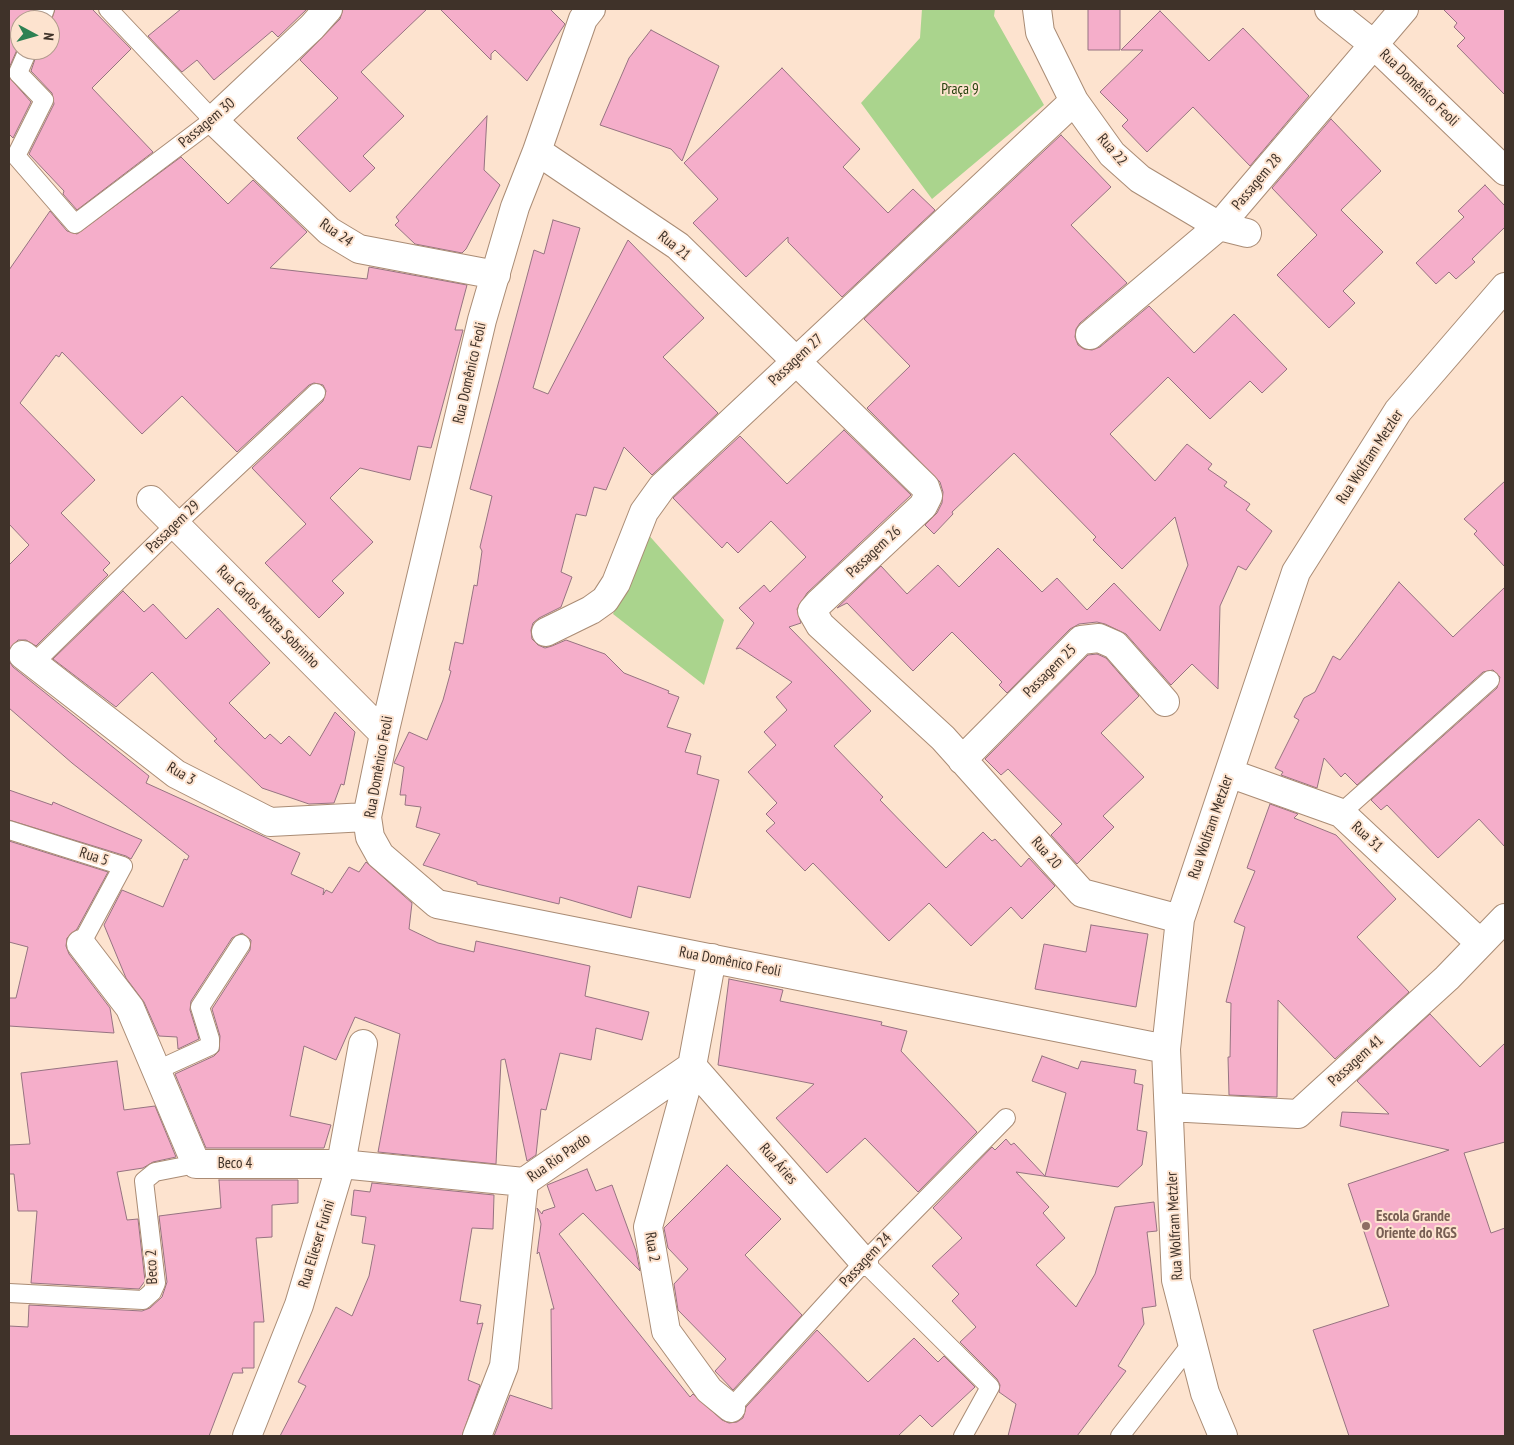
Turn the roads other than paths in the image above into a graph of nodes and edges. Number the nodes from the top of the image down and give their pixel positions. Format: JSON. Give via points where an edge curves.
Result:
{"nodes":[{"id":1,"x":108,"y":9,"type":"edge"},
{"id":2,"x":328,"y":9,"type":"edge"},
{"id":3,"x":1036,"y":9,"type":"edge"},
{"id":4,"x":1328,"y":9,"type":"edge"},
{"id":5,"x":1404,"y":9,"type":"edge"},
{"id":6,"x":583,"y":12,"type":"edge"},
{"id":7,"x":1373,"y":44,"type":"junction"},
{"id":8,"x":24,"y":60,"type":"edge"},
{"id":9,"x":1074,"y":101,"type":"junction"},
{"id":10,"x":213,"y":120,"type":"junction"},
{"id":11,"x":537,"y":151,"type":"junction"},
{"id":12,"x":1505,"y":171,"type":"edge"},
{"id":13,"x":1219,"y":226,"type":"junction"},
{"id":14,"x":1247,"y":233,"type":"dead end"},
{"id":15,"x":496,"y":275,"type":"junction"},
{"id":16,"x":1505,"y":287,"type":"edge"},
{"id":17,"x":1090,"y":335,"type":"dead end"},
{"id":18,"x":795,"y":361,"type":"junction"},
{"id":19,"x":316,"y":393,"type":"dead end"},
{"id":20,"x":151,"y":500,"type":"dead end"},
{"id":21,"x":176,"y":524,"type":"junction"},
{"id":22,"x":546,"y":632,"type":"dead end"},
{"id":23,"x":22,"y":658,"type":"edge"},
{"id":24,"x":1490,"y":680,"type":"dead end"},
{"id":25,"x":1165,"y":702,"type":"dead end"},
{"id":26,"x":384,"y":734,"type":"junction"},
{"id":27,"x":943,"y":738,"type":"joint"},
{"id":28,"x":962,"y":760,"type":"junction"},
{"id":29,"x":1229,"y":773,"type":"junction"},
{"id":30,"x":1341,"y":813,"type":"junction"},
{"id":31,"x":367,"y":817,"type":"junction"},
{"id":32,"x":9,"y":830,"type":"edge"},
{"id":33,"x":1505,"y":918,"type":"edge"},
{"id":34,"x":1180,"y":919,"type":"junction"},
{"id":35,"x":1480,"y":943,"type":"junction"},
{"id":36,"x":81,"y":944,"type":"joint"},
{"id":37,"x":241,"y":944,"type":"dead end"},
{"id":38,"x":712,"y":958,"type":"junction"},
{"id":39,"x":363,"y":1044,"type":"dead end"},
{"id":40,"x":1166,"y":1049,"type":"junction"},
{"id":41,"x":692,"y":1066,"type":"junction"},
{"id":42,"x":154,"y":1071,"type":"junction"},
{"id":43,"x":1169,"y":1108,"type":"junction"},
{"id":44,"x":1006,"y":1118,"type":"dead end"},
{"id":45,"x":196,"y":1164,"type":"junction"},
{"id":46,"x":341,"y":1164,"type":"junction"},
{"id":47,"x":524,"y":1182,"type":"junction"},
{"id":48,"x":864,"y":1262,"type":"junction"},
{"id":49,"x":9,"y":1293,"type":"edge"},
{"id":50,"x":1192,"y":1343,"type":"junction"},
{"id":51,"x":731,"y":1408,"type":"joint"},
{"id":52,"x":247,"y":1436,"type":"edge"},
{"id":53,"x":478,"y":1436,"type":"edge"},
{"id":54,"x":963,"y":1436,"type":"edge"},
{"id":55,"x":1120,"y":1436,"type":"edge"},
{"id":56,"x":1223,"y":1436,"type":"edge"}],
"edges":[{"from":1,"to":10,"type":"lane"},
{"from":2,"to":10,"type":"street","name":"Passagem 30"},
{"from":3,"to":9,"type":"street","name":"Rua 22","via":[[1040,32]]},
{"from":4,"to":7,"type":"street","name":"Rua Domênico Feoli"},
{"from":5,"to":7,"type":"street","name":"Passagem 28"},
{"from":6,"to":11,"type":"street","name":"Rua Domênico Feoli"},
{"from":7,"to":12,"type":"street","name":"Rua Domênico Feoli"},
{"from":7,"to":13,"type":"street","name":"Passagem 28"},
{"from":8,"to":10,"type":"lane","name":"Passagem 30","via":[[18,73],[44,100],[16,156],[74,224]]},
{"from":9,"to":13,"type":"street","name":"Rua 22","via":[[1112,154],[1140,179]]},
{"from":9,"to":18,"type":"street","name":"Passagem 27"},
{"from":10,"to":15,"type":"street","name":"Rua 24","via":[[329,231],[359,249]]},
{"from":11,"to":15,"type":"street","name":"Rua Domênico Feoli","via":[[515,207]]},
{"from":11,"to":18,"type":"street","name":"Rua 21","via":[[678,246]]},
{"from":13,"to":14,"type":"street","name":"Rua 22"},
{"from":13,"to":17,"type":"street","name":"Passagem 28"},
{"from":15,"to":26,"type":"street","name":"Rua Domênico Feoli","via":[[482,320]]},
{"from":16,"to":29,"type":"street","name":"Rua Wolfram Metzler","via":[[1398,411],[1296,572]]},
{"from":18,"to":22,"type":"street","name":"Passagem 27","via":[[662,487],[644,512],[616,583],[605,600]]},
{"from":18,"to":27,"type":"street","name":"Passagem 26","via":[[925,487],[928,496],[923,506],[812,611],[820,625]]},
{"from":19,"to":21,"type":"lane","name":"Passagem 29"},
{"from":20,"to":21,"type":"street","name":"Rua Carlos Motta Sobrinho"},
{"from":21,"to":23,"type":"lane","name":"Passagem 29"},
{"from":21,"to":26,"type":"street","name":"Rua Carlos Motta Sobrinho"},
{"from":23,"to":31,"type":"street","name":"Rua 3","via":[[176,774],[270,822]]},
{"from":24,"to":30,"type":"lane"},
{"from":25,"to":28,"type":"street","name":"Passagem 25","via":[[1115,645],[1099,638],[1081,640]]},
{"from":26,"to":31,"type":"street","name":"Rua Domênico Feoli"},
{"from":27,"to":28,"type":"street","name":"Rua 20"},
{"from":28,"to":34,"type":"street","name":"Rua 20","via":[[1082,893]]},
{"from":29,"to":30,"type":"street","name":"Rua 31"},
{"from":29,"to":34,"type":"street","name":"Rua Wolfram Metzler"},
{"from":30,"to":35,"type":"street","name":"Rua 31"},
{"from":31,"to":38,"type":"street","name":"Rua Domênico Feoli","via":[[370,837],[380,855],[437,904]]},
{"from":32,"to":36,"type":"lane","name":"Rua 5","via":[[123,866]]},
{"from":33,"to":35,"type":"street","name":"Passagem 41"},
{"from":34,"to":40,"type":"street","name":"Rua Wolfram Metzler"},
{"from":35,"to":43,"type":"street","name":"Passagem 41","via":[[1447,978],[1298,1114]]},
{"from":36,"to":42,"type":"street","name":"Beco 4","via":[[130,1008]]},
{"from":37,"to":42,"type":"lane","via":[[200,1007],[210,1046]]},
{"from":38,"to":40,"type":"street","name":"Rua Domênico Feoli"},
{"from":38,"to":41,"type":"street"},
{"from":39,"to":46,"type":"street","name":"Rua Elieser Furini"},
{"from":40,"to":43,"type":"street","name":"Rua Wolfram Metzler"},
{"from":41,"to":47,"type":"street","name":"Rua Rio Pardo"},
{"from":41,"to":48,"type":"street","name":"Rua Áries"},
{"from":41,"to":51,"type":"street","name":"Rua 2","via":[[648,1227],[666,1331],[709,1390]]},
{"from":42,"to":45,"type":"street","name":"Beco 4"},
{"from":43,"to":50,"type":"street","name":"Rua Wolfram Metzler","via":[[1176,1280]]},
{"from":44,"to":48,"type":"lane","name":"Passagem 24"},
{"from":45,"to":46,"type":"street","name":"Beco 4"},
{"from":45,"to":49,"type":"lane","name":"Beco 2","via":[[155,1172],[144,1181],[156,1283],[144,1300]]},
{"from":46,"to":47,"type":"street","name":"Beco 4"},
{"from":46,"to":52,"type":"street","name":"Rua Elieser Furini","via":[[299,1305]]},
{"from":47,"to":53,"type":"street","name":"Rua Rio Pardo","via":[[504,1366]]},
{"from":48,"to":51,"type":"lane","name":"Passagem 24"},
{"from":48,"to":54,"type":"lane","via":[[990,1387]]},
{"from":50,"to":55,"type":"lane"},
{"from":50,"to":56,"type":"street","name":"Rua Wolfram Metzler","via":[[1205,1393]]}]}
